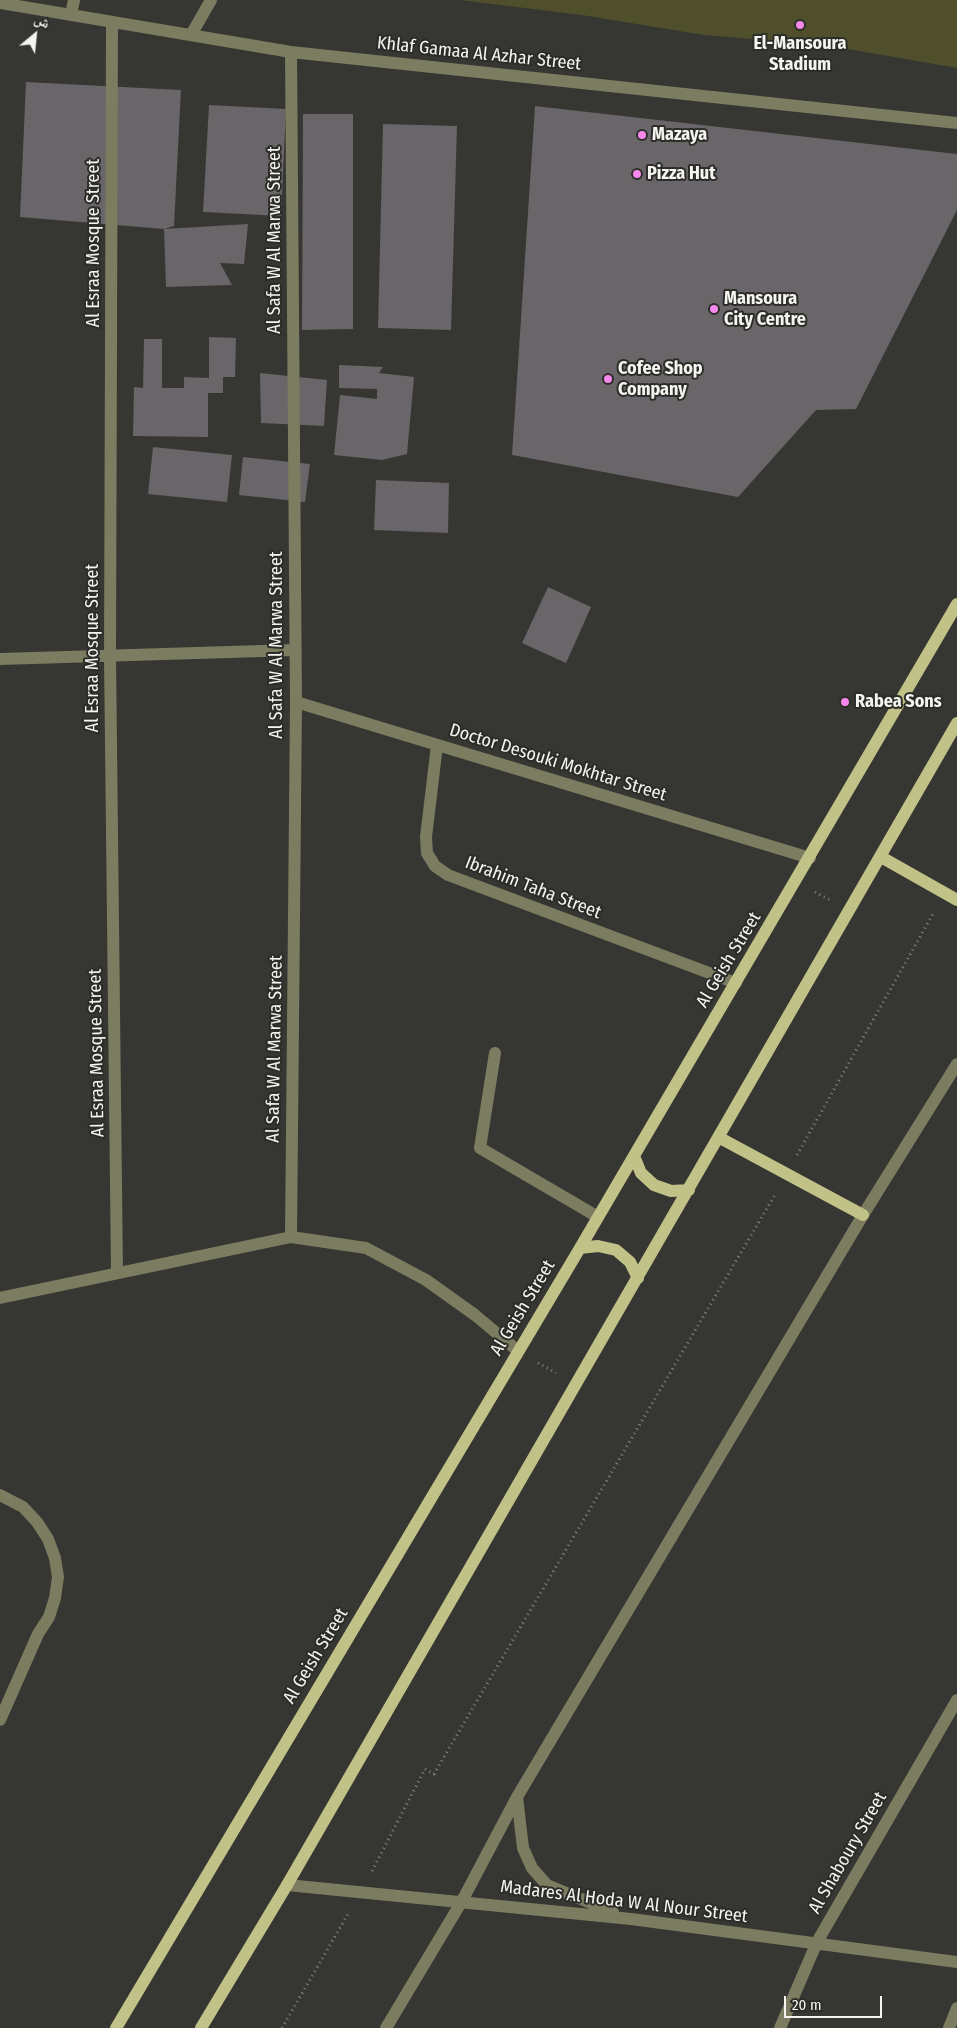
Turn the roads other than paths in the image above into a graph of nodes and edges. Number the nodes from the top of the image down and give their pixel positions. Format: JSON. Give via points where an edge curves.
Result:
{"nodes":[{"id":1,"x":74,"y":0,"type":"edge"},
{"id":2,"x":211,"y":0,"type":"edge"},
{"id":3,"x":0,"y":3,"type":"edge"},
{"id":4,"x":71,"y":15,"type":"junction"},
{"id":5,"x":112,"y":22,"type":"junction"},
{"id":6,"x":191,"y":35,"type":"junction"},
{"id":7,"x":291,"y":52,"type":"junction"},
{"id":8,"x":957,"y":123,"type":"edge"},
{"id":9,"x":957,"y":604,"type":"edge"},
{"id":10,"x":295,"y":650,"type":"junction"},
{"id":11,"x":110,"y":656,"type":"junction"},
{"id":12,"x":0,"y":659,"type":"edge"},
{"id":13,"x":296,"y":702,"type":"junction"},
{"id":14,"x":957,"y":723,"type":"edge"},
{"id":15,"x":438,"y":745,"type":"junction"},
{"id":16,"x":880,"y":856,"type":"junction"},
{"id":17,"x":810,"y":858,"type":"junction"},
{"id":18,"x":957,"y":900,"type":"edge"},
{"id":19,"x":736,"y":983,"type":"junction"},
{"id":20,"x":495,"y":1053,"type":"dead end"},
{"id":21,"x":957,"y":1064,"type":"edge"},
{"id":22,"x":720,"y":1138,"type":"junction"},
{"id":23,"x":634,"y":1156,"type":"junction"},
{"id":24,"x":689,"y":1190,"type":"junction"},
{"id":25,"x":863,"y":1215,"type":"junction"},
{"id":26,"x":598,"y":1216,"type":"junction"},
{"id":27,"x":291,"y":1237,"type":"junction"},
{"id":28,"x":580,"y":1248,"type":"junction"},
{"id":29,"x":117,"y":1273,"type":"junction"},
{"id":30,"x":638,"y":1278,"type":"junction"},
{"id":31,"x":0,"y":1298,"type":"edge"},
{"id":32,"x":518,"y":1351,"type":"junction"},
{"id":33,"x":0,"y":1495,"type":"edge"},
{"id":34,"x":957,"y":1700,"type":"edge"},
{"id":35,"x":0,"y":1720,"type":"edge"},
{"id":36,"x":517,"y":1797,"type":"junction"},
{"id":37,"x":287,"y":1885,"type":"junction"},
{"id":38,"x":462,"y":1901,"type":"junction"},
{"id":39,"x":631,"y":1919,"type":"junction"},
{"id":40,"x":817,"y":1942,"type":"junction"},
{"id":41,"x":957,"y":1962,"type":"edge"},
{"id":42,"x":957,"y":2008,"type":"edge"},
{"id":43,"x":116,"y":2028,"type":"edge"},
{"id":44,"x":201,"y":2028,"type":"edge"},
{"id":45,"x":386,"y":2028,"type":"edge"},
{"id":46,"x":780,"y":2028,"type":"edge"},
{"id":47,"x":949,"y":2028,"type":"edge"}],
"edges":[{"from":1,"to":4,"type":"street"},
{"from":2,"to":6,"type":"street"},
{"from":3,"to":4,"type":"street","name":"Khlaf Gamaa Al Azhar Street"},
{"from":4,"to":5,"type":"street","name":"Khlaf Gamaa Al Azhar Street"},
{"from":5,"to":6,"type":"street","name":"Khlaf Gamaa Al Azhar Street"},
{"from":5,"to":11,"type":"street","name":"Al Esraa Mosque Street"},
{"from":6,"to":7,"type":"street","name":"Khlaf Gamaa Al Azhar Street"},
{"from":7,"to":8,"type":"street","name":"Khlaf Gamaa Al Azhar Street"},
{"from":7,"to":10,"type":"street","name":"Al Safa W Al Marwa Street"},
{"from":9,"to":17,"type":"main road","name":"Al Geish Street"},
{"from":10,"to":11,"type":"street"},
{"from":10,"to":13,"type":"street","name":"Al Safa W Al Marwa Street"},
{"from":11,"to":12,"type":"street"},
{"from":11,"to":29,"type":"street","name":"Al Esraa Mosque Street"},
{"from":13,"to":15,"type":"street","name":"Doctor Desouki Mokhtar Street"},
{"from":13,"to":27,"type":"street","name":"Al Safa W Al Marwa Street"},
{"from":14,"to":16,"type":"main road"},
{"from":15,"to":17,"type":"street","name":"Doctor Desouki Mokhtar Street"},
{"from":15,"to":19,"type":"street","name":"Ibrahim Taha Street","via":[[426,837],[427,853],[435,866],[448,875]]},
{"from":16,"to":18,"type":"main road"},
{"from":16,"to":22,"type":"main road"},
{"from":17,"to":19,"type":"main road","name":"Al Geish Street"},
{"from":19,"to":23,"type":"main road","name":"Al Geish Street"},
{"from":20,"to":26,"type":"street","via":[[480,1148]]},
{"from":21,"to":25,"type":"street"},
{"from":22,"to":24,"type":"main road"},
{"from":22,"to":25,"type":"main road"},
{"from":23,"to":24,"type":"main road","via":[[641,1172],[654,1185],[671,1191]]},
{"from":23,"to":26,"type":"main road","name":"Al Geish Street"},
{"from":24,"to":30,"type":"main road"},
{"from":25,"to":36,"type":"street"},
{"from":26,"to":28,"type":"main road","name":"Al Geish Street"},
{"from":27,"to":29,"type":"street"},
{"from":27,"to":32,"type":"street","via":[[366,1248],[426,1280]]},
{"from":28,"to":30,"type":"main road","via":[[598,1246],[616,1250],[630,1262]]},
{"from":28,"to":32,"type":"main road","name":"Al Geish Street"},
{"from":29,"to":31,"type":"street"},
{"from":30,"to":37,"type":"main road"},
{"from":32,"to":43,"type":"main road","name":"Al Geish Street"},
{"from":33,"to":35,"type":"street","via":[[22,1507],[37,1522],[50,1545],[58,1578],[49,1617],[38,1634]]},
{"from":34,"to":40,"type":"street","name":"Al Shaboury Street"},
{"from":36,"to":38,"type":"street"},
{"from":36,"to":39,"type":"street","via":[[523,1848],[532,1868],[547,1885]]},
{"from":37,"to":38,"type":"street","name":"Madares Al Hoda W Al Nour Street"},
{"from":37,"to":44,"type":"main road"},
{"from":38,"to":39,"type":"street","name":"Madares Al Hoda W Al Nour Street"},
{"from":38,"to":45,"type":"street"},
{"from":39,"to":40,"type":"street","name":"Madares Al Hoda W Al Nour Street"},
{"from":40,"to":41,"type":"street","name":"Madares Al Hoda W Al Nour Street"},
{"from":40,"to":46,"type":"street","name":"Al Shaboury Street"},
{"from":42,"to":47,"type":"street"}]}
